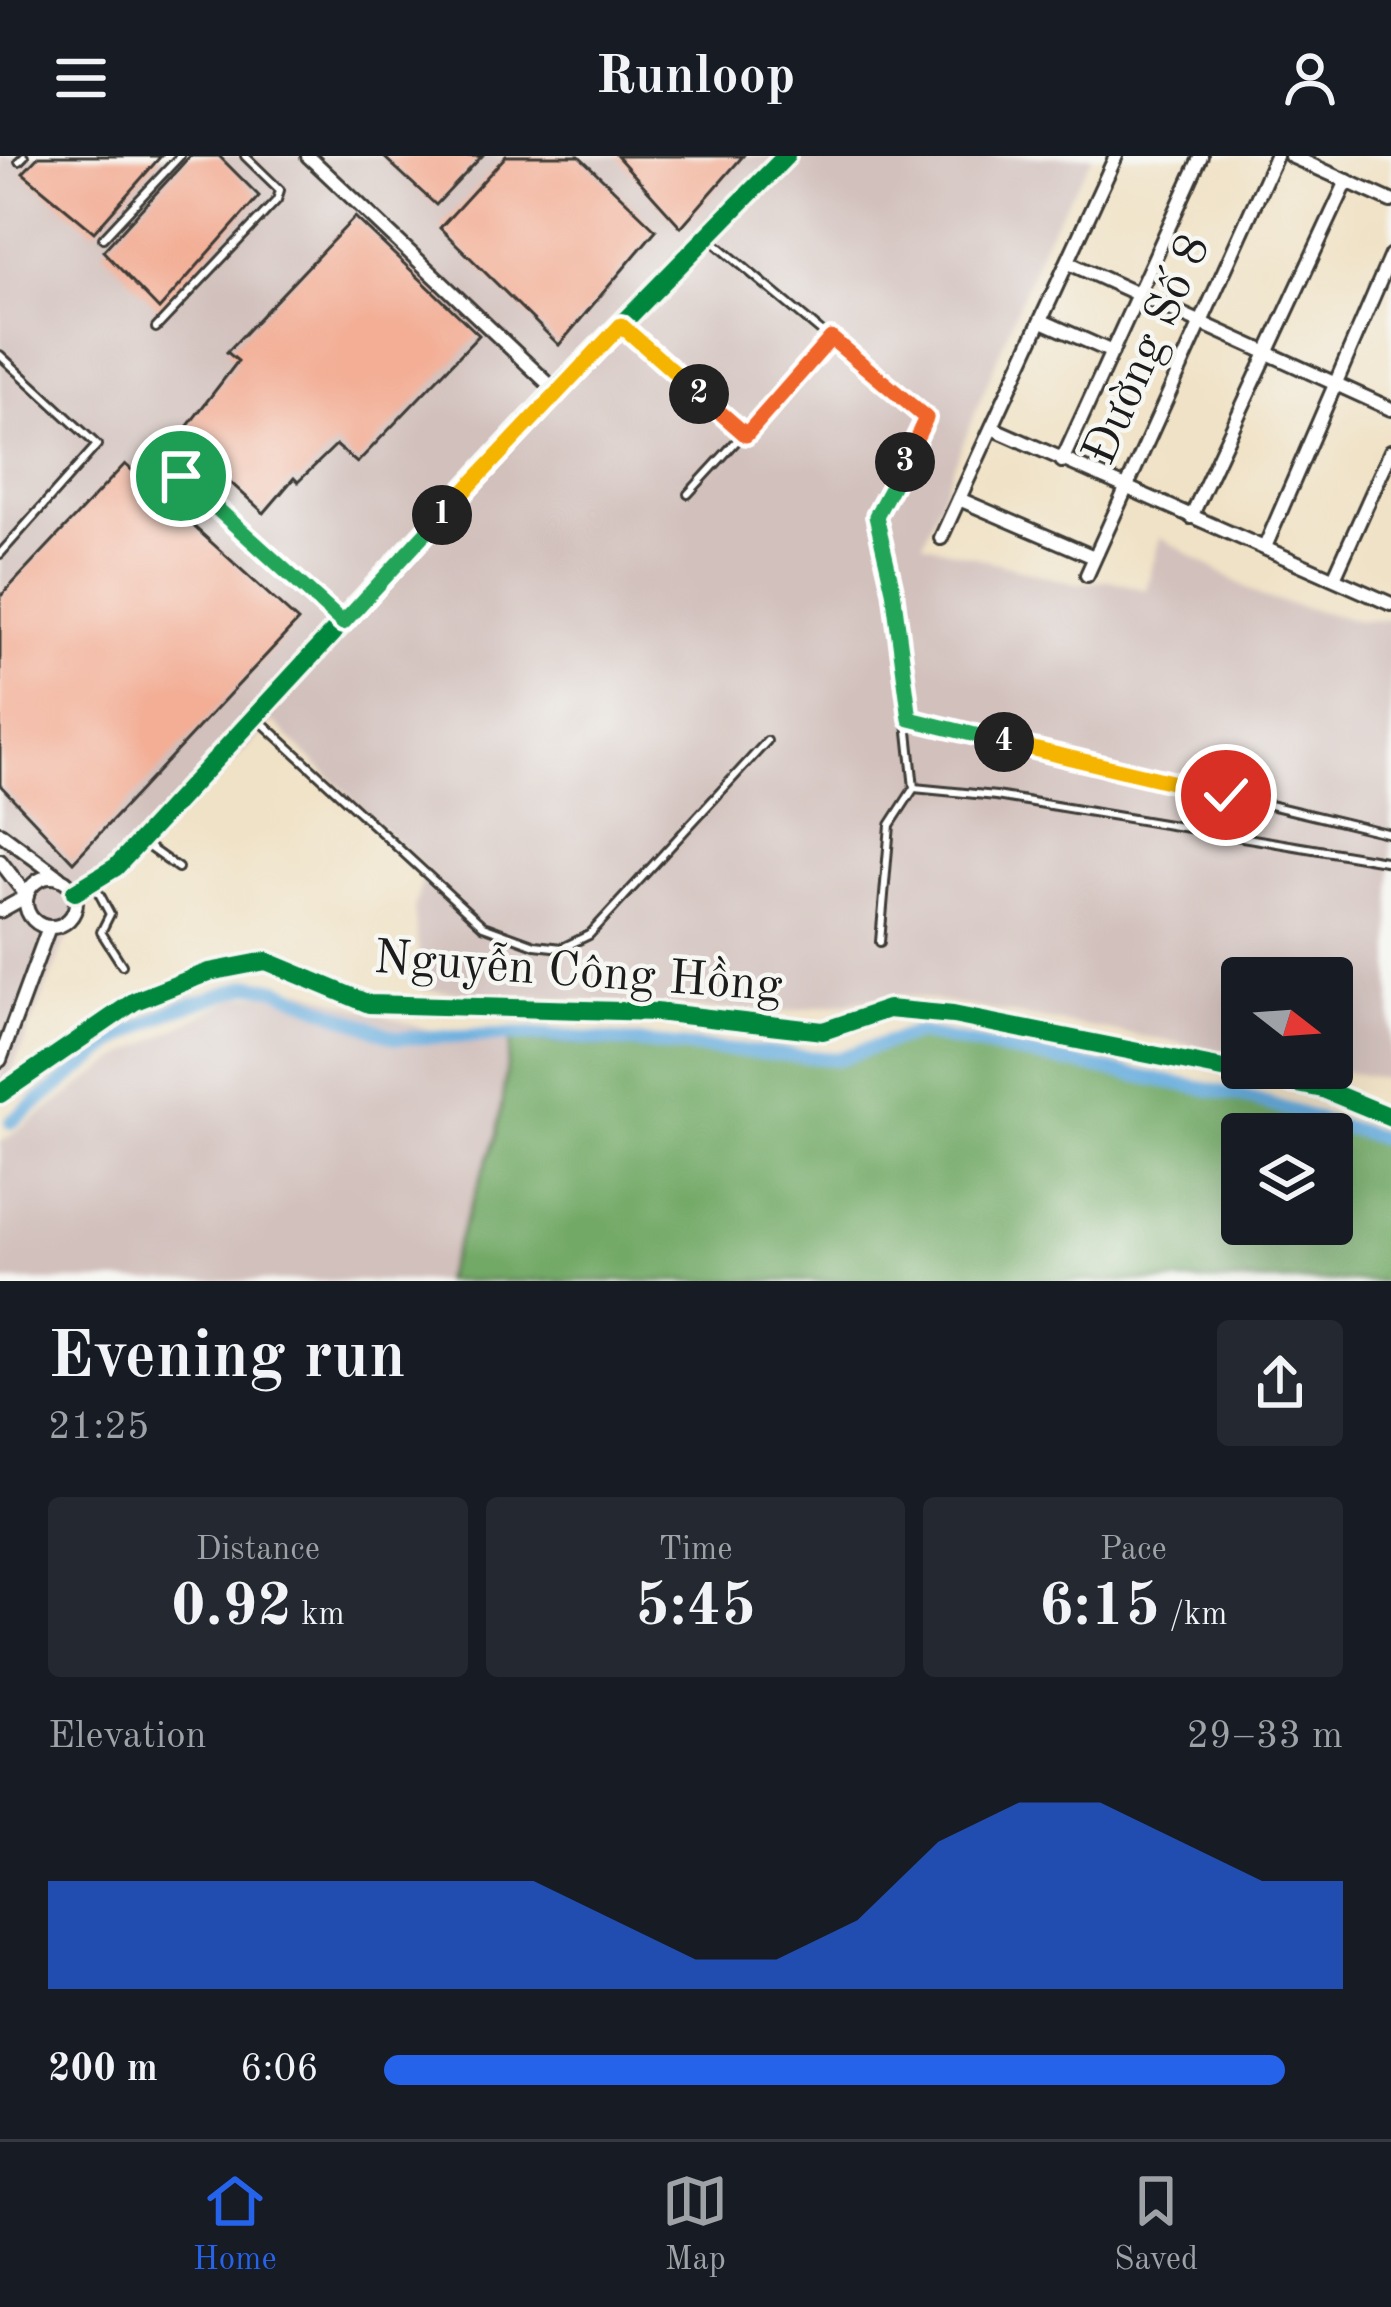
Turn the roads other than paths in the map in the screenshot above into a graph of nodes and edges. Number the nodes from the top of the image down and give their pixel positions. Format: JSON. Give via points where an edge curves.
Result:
{"nodes":[{"id":1,"x":180,"y":156,"type":"edge"},
{"id":2,"x":245,"y":156,"type":"edge"},
{"id":3,"x":308,"y":156,"type":"edge"},
{"id":4,"x":786,"y":156,"type":"edge"},
{"id":5,"x":1115,"y":156,"type":"edge"},
{"id":6,"x":1202,"y":156,"type":"edge"},
{"id":7,"x":1276,"y":156,"type":"edge"},
{"id":8,"x":1291,"y":156,"type":"edge"},
{"id":9,"x":1347,"y":181,"type":"junction"},
{"id":10,"x":1391,"y":201,"type":"edge"},
{"id":11,"x":707,"y":236,"type":"junction"},
{"id":12,"x":103,"y":238,"type":"dead end"},
{"id":13,"x":1391,"y":254,"type":"edge"},
{"id":14,"x":1069,"y":263,"type":"junction"},
{"id":15,"x":1138,"y":294,"type":"junction"},
{"id":16,"x":1042,"y":321,"type":"junction"},
{"id":17,"x":1201,"y":321,"type":"junction"},
{"id":18,"x":621,"y":325,"type":"junction"},
{"id":19,"x":156,"y":328,"type":"dead end"},
{"id":20,"x":831,"y":338,"type":"junction"},
{"id":21,"x":1268,"y":351,"type":"junction"},
{"id":22,"x":1112,"y":352,"type":"junction"},
{"id":23,"x":0,"y":355,"type":"edge"},
{"id":24,"x":1339,"y":385,"type":"junction"},
{"id":25,"x":556,"y":392,"type":"junction"},
{"id":26,"x":1391,"y":409,"type":"edge"},
{"id":27,"x":992,"y":428,"type":"junction"},
{"id":28,"x":746,"y":435,"type":"junction"},
{"id":29,"x":1391,"y":451,"type":"edge"},
{"id":30,"x":1062,"y":461,"type":"junction"},
{"id":31,"x":181,"y":476,"type":"dead end"},
{"id":32,"x":1124,"y":490,"type":"junction"},
{"id":33,"x":688,"y":494,"type":"dead end"},
{"id":34,"x":959,"y":499,"type":"junction"},
{"id":35,"x":1191,"y":517,"type":"junction"},
{"id":36,"x":941,"y":538,"type":"dead end"},
{"id":37,"x":1265,"y":547,"type":"junction"},
{"id":38,"x":0,"y":554,"type":"edge"},
{"id":39,"x":1094,"y":557,"type":"junction"},
{"id":40,"x":1087,"y":575,"type":"dead end"},
{"id":41,"x":1334,"y":578,"type":"junction"},
{"id":42,"x":1391,"y":604,"type":"edge"},
{"id":43,"x":343,"y":623,"type":"junction"},
{"id":44,"x":256,"y":717,"type":"junction"},
{"id":45,"x":910,"y":719,"type":"junction"},
{"id":46,"x":767,"y":741,"type":"dead end"},
{"id":47,"x":914,"y":788,"type":"junction"},
{"id":48,"x":0,"y":833,"type":"edge"},
{"id":49,"x":1391,"y":834,"type":"edge"},
{"id":50,"x":140,"y":842,"type":"junction"},
{"id":51,"x":0,"y":861,"type":"edge"},
{"id":52,"x":1391,"y":862,"type":"edge"},
{"id":53,"x":178,"y":868,"type":"dead end"},
{"id":54,"x":60,"y":878,"type":"junction"},
{"id":55,"x":93,"y":882,"type":"junction"},
{"id":56,"x":75,"y":892,"type":"junction"},
{"id":57,"x":27,"y":896,"type":"junction"},
{"id":58,"x":0,"y":911,"type":"edge"},
{"id":59,"x":49,"y":927,"type":"junction"},
{"id":60,"x":880,"y":942,"type":"dead end"},
{"id":61,"x":122,"y":965,"type":"dead end"},
{"id":62,"x":0,"y":1060,"type":"edge"},
{"id":63,"x":0,"y":1094,"type":"edge"},
{"id":64,"x":1391,"y":1117,"type":"edge"}],
"edges":[{"from":1,"to":12,"type":"lane"},
{"from":2,"to":19,"type":"lane","via":[[280,190],[278,200]]},
{"from":3,"to":25,"type":"street"},
{"from":4,"to":11,"type":"street"},
{"from":5,"to":14,"type":"street"},
{"from":6,"to":15,"type":"street"},
{"from":7,"to":17,"type":"street","name":"Đường Số 8"},
{"from":8,"to":9,"type":"street"},
{"from":9,"to":10,"type":"street"},
{"from":9,"to":21,"type":"street"},
{"from":11,"to":18,"type":"street"},
{"from":11,"to":20,"type":"lane"},
{"from":13,"to":24,"type":"street"},
{"from":14,"to":15,"type":"street"},
{"from":14,"to":16,"type":"street"},
{"from":15,"to":17,"type":"street"},
{"from":15,"to":22,"type":"street"},
{"from":16,"to":22,"type":"street"},
{"from":16,"to":27,"type":"street"},
{"from":17,"to":21,"type":"street"},
{"from":17,"to":32,"type":"street","name":"Đường Số 8"},
{"from":18,"to":25,"type":"street"},
{"from":18,"to":28,"type":"lane"},
{"from":20,"to":28,"type":"lane"},
{"from":20,"to":45,"type":"lane","via":[[926,418],[876,516]]},
{"from":21,"to":24,"type":"street"},
{"from":21,"to":35,"type":"street"},
{"from":22,"to":30,"type":"street"},
{"from":23,"to":38,"type":"lane","via":[[97,445]]},
{"from":24,"to":26,"type":"street"},
{"from":24,"to":37,"type":"street"},
{"from":25,"to":43,"type":"street"},
{"from":27,"to":30,"type":"street"},
{"from":27,"to":34,"type":"street"},
{"from":28,"to":33,"type":"lane"},
{"from":29,"to":41,"type":"street"},
{"from":30,"to":32,"type":"street"},
{"from":31,"to":43,"type":"lane"},
{"from":32,"to":35,"type":"street"},
{"from":32,"to":39,"type":"street","name":"Đường Số 8"},
{"from":34,"to":36,"type":"street"},
{"from":34,"to":39,"type":"street"},
{"from":35,"to":37,"type":"street"},
{"from":37,"to":41,"type":"street"},
{"from":39,"to":40,"type":"street","name":"Đường Số 8"},
{"from":41,"to":42,"type":"street"},
{"from":43,"to":44,"type":"street"},
{"from":44,"to":46,"type":"lane","via":[[483,926],[562,948],[590,935]]},
{"from":44,"to":50,"type":"street"},
{"from":45,"to":47,"type":"lane"},
{"from":45,"to":49,"type":"lane"},
{"from":47,"to":52,"type":"lane"},
{"from":47,"to":60,"type":"lane","via":[[890,825]]},
{"from":48,"to":54,"type":"street"},
{"from":50,"to":53,"type":"lane"},
{"from":50,"to":55,"type":"street"},
{"from":51,"to":57,"type":"street"},
{"from":54,"to":56,"type":"street"},
{"from":54,"to":57,"type":"street","via":[[36,881]]},
{"from":55,"to":56,"type":"street"},
{"from":55,"to":61,"type":"lane","via":[[110,914],[101,932]]},
{"from":56,"to":59,"type":"street","via":[[72,916]]},
{"from":57,"to":58,"type":"street"},
{"from":57,"to":59,"type":"street","via":[[31,916]]},
{"from":59,"to":62,"type":"street"},
{"from":63,"to":64,"type":"street","name":"Nguyễn Công Hồng","via":[[135,1001],[209,972],[266,961],[370,1004],[656,1012],[823,1031],[888,1009],[953,1015],[1323,1089]]}]}
